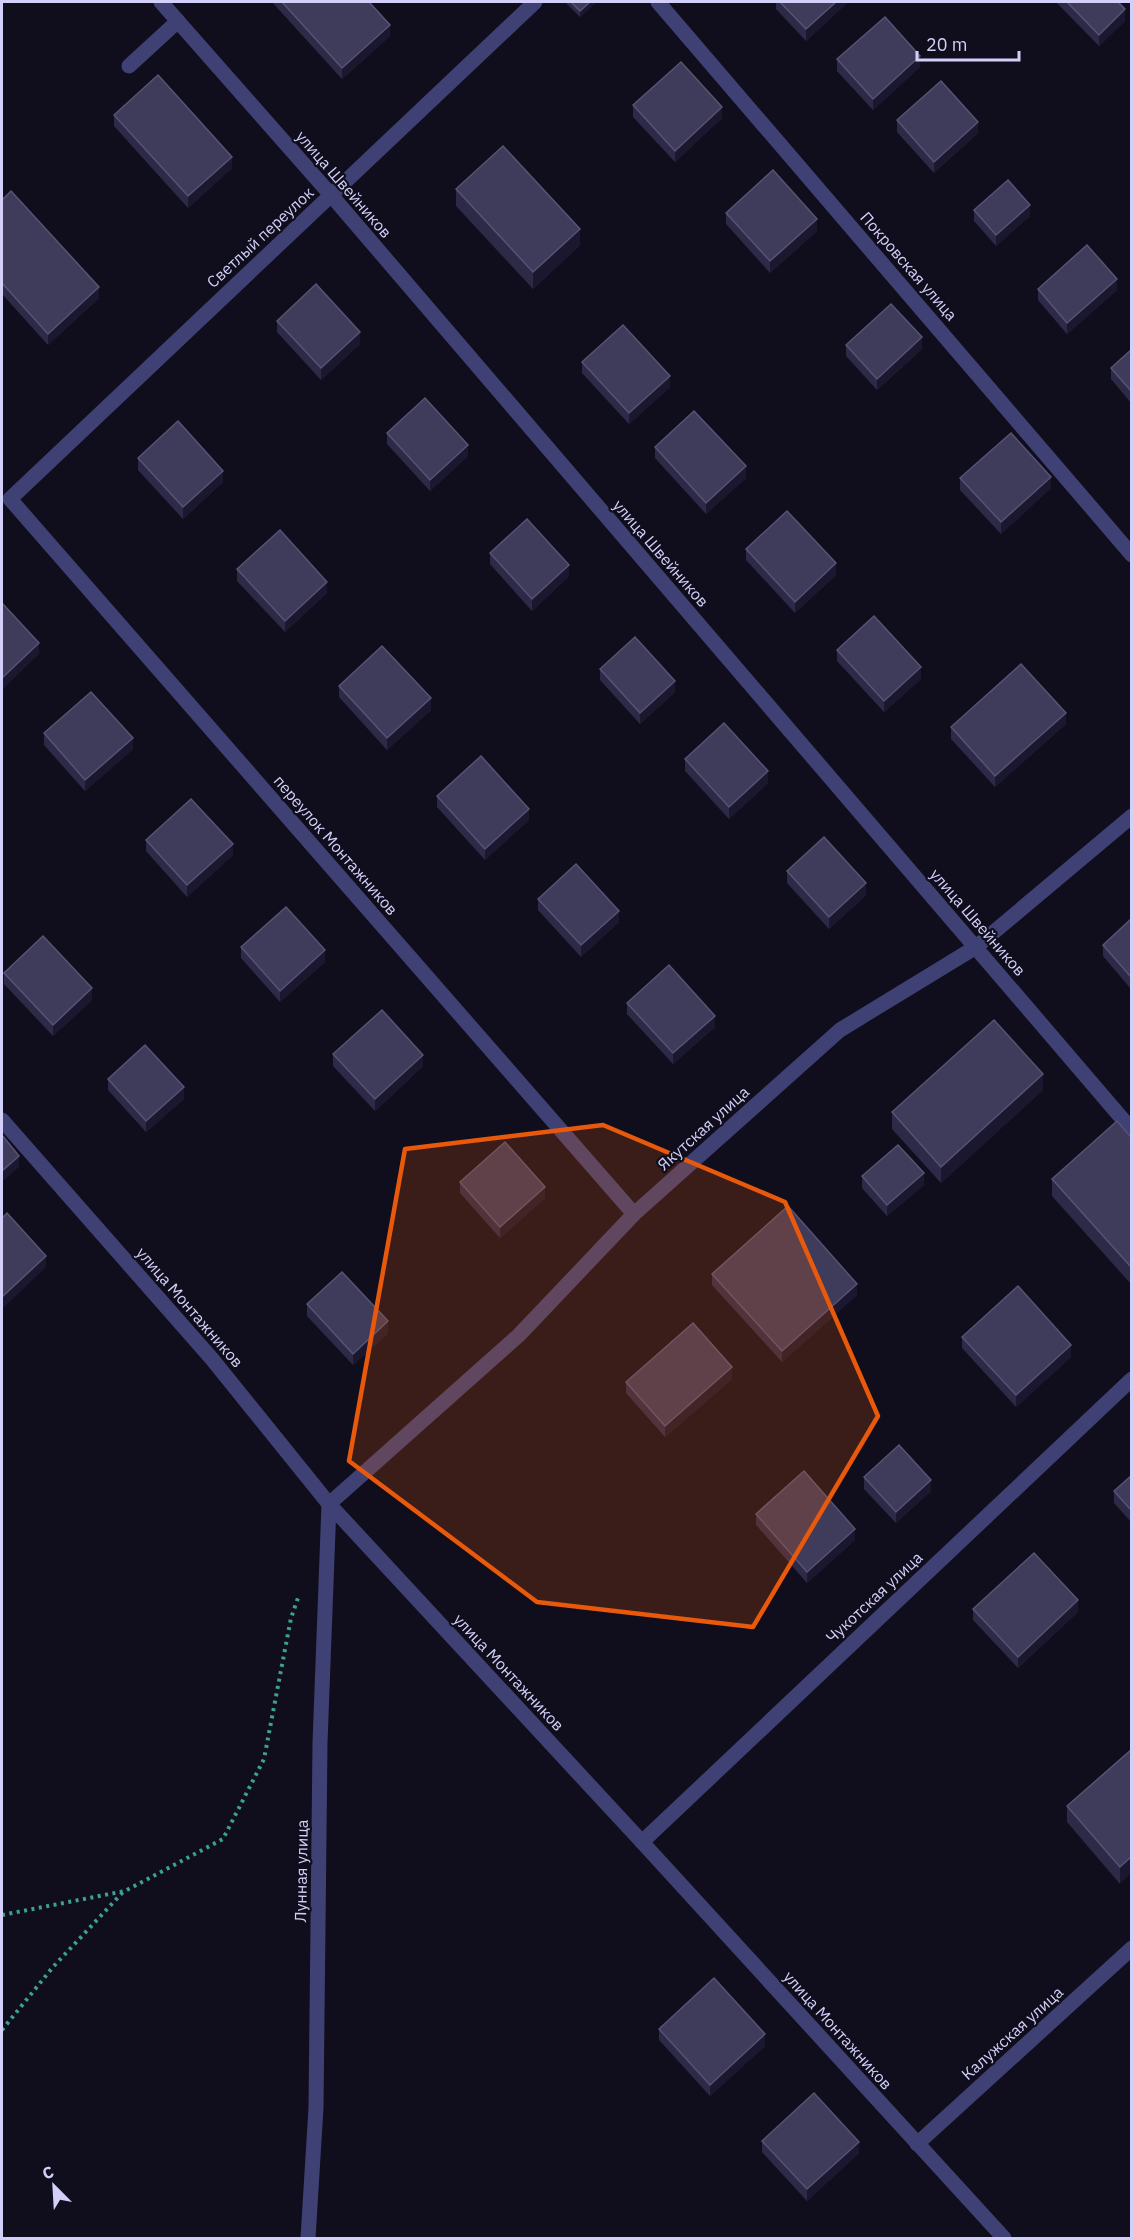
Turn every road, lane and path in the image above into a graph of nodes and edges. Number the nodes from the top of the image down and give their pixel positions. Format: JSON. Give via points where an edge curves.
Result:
{"nodes":[{"id":1,"x":161,"y":2,"type":"edge"},
{"id":2,"x":535,"y":2,"type":"edge"},
{"id":3,"x":658,"y":2,"type":"edge"},
{"id":4,"x":178,"y":21,"type":"junction"},
{"id":5,"x":129,"y":66,"type":"dead end"},
{"id":6,"x":331,"y":195,"type":"junction"},
{"id":7,"x":10,"y":499,"type":"joint"},
{"id":8,"x":1131,"y":555,"type":"edge"},
{"id":9,"x":1131,"y":816,"type":"edge"},
{"id":10,"x":976,"y":947,"type":"junction"},
{"id":11,"x":2,"y":1119,"type":"edge"},
{"id":12,"x":1131,"y":1130,"type":"edge"},
{"id":13,"x":634,"y":1214,"type":"junction"},
{"id":14,"x":1131,"y":1379,"type":"edge"},
{"id":15,"x":328,"y":1504,"type":"junction"},
{"id":16,"x":302,"y":1584,"type":"dead end"},
{"id":17,"x":642,"y":1842,"type":"junction"},
{"id":18,"x":125,"y":1891,"type":"junction"},
{"id":19,"x":2,"y":1915,"type":"edge"},
{"id":20,"x":1131,"y":1948,"type":"edge"},
{"id":21,"x":2,"y":2030,"type":"edge"},
{"id":22,"x":917,"y":2144,"type":"junction"},
{"id":23,"x":308,"y":2238,"type":"edge"},
{"id":24,"x":1004,"y":2238,"type":"edge"}],
"edges":[{"from":1,"to":4,"type":"street","name":"улица Швейников"},
{"from":2,"to":6,"type":"street","name":"Светлый переулок"},
{"from":3,"to":8,"type":"street","name":"Покровская улица"},
{"from":4,"to":5,"type":"street"},
{"from":4,"to":6,"type":"street","name":"улица Швейников"},
{"from":6,"to":7,"type":"street","name":"Светлый переулок"},
{"from":6,"to":10,"type":"street","name":"улица Швейников"},
{"from":7,"to":13,"type":"street","name":"переулок Монтажников"},
{"from":9,"to":10,"type":"street","name":"Якутская улица"},
{"from":10,"to":12,"type":"street","name":"улица Швейников"},
{"from":10,"to":13,"type":"street","name":"Якутская улица","via":[[840,1030]]},
{"from":11,"to":15,"type":"street","name":"улица Монтажников","via":[[212,1359]]},
{"from":13,"to":15,"type":"street","name":"Якутская улица","via":[[519,1335]]},
{"from":14,"to":17,"type":"street","name":"Чукотская улица"},
{"from":15,"to":17,"type":"street","name":"улица Монтажников"},
{"from":15,"to":23,"type":"street","name":"Лунная улица","via":[[320,1743],[316,2108]]},
{"from":16,"to":18,"type":"path","via":[[291,1618],[264,1759],[223,1839]]},
{"from":17,"to":22,"type":"street","name":"улица Монтажников"},
{"from":18,"to":19,"type":"path"},
{"from":18,"to":21,"type":"path","via":[[53,1967]]},
{"from":20,"to":22,"type":"street","name":"Калужская улица"},
{"from":22,"to":24,"type":"street","name":"улица Монтажников"}]}
